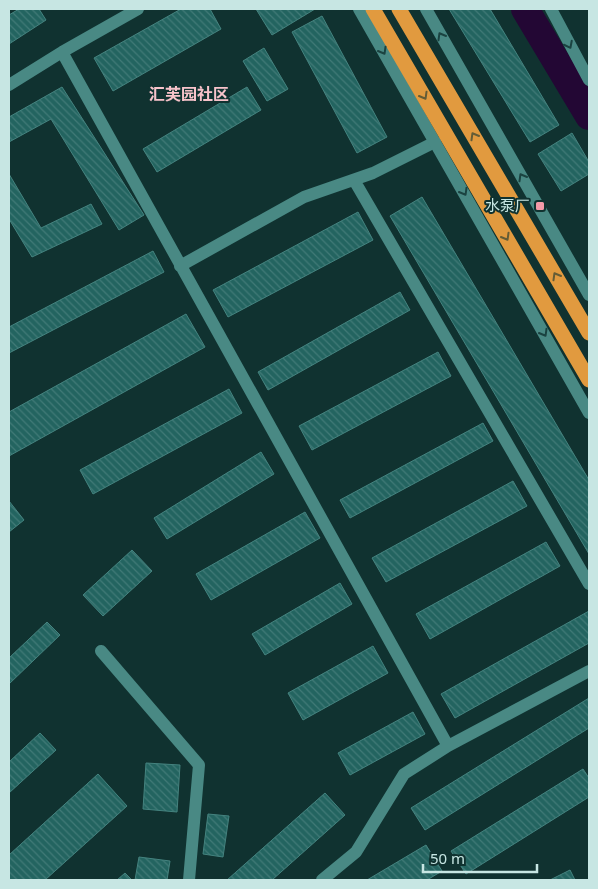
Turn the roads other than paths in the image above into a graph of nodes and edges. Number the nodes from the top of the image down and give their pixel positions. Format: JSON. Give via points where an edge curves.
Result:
{"nodes":[{"id":1,"x":138,"y":9,"type":"edge"},
{"id":2,"x":359,"y":9,"type":"edge"},
{"id":3,"x":373,"y":9,"type":"edge"},
{"id":4,"x":399,"y":9,"type":"edge"},
{"id":5,"x":426,"y":9,"type":"edge"},
{"id":6,"x":551,"y":9,"type":"edge"},
{"id":7,"x":62,"y":52,"type":"junction"},
{"id":8,"x":589,"y":80,"type":"edge"},
{"id":9,"x":9,"y":85,"type":"edge"},
{"id":10,"x":435,"y":142,"type":"junction"},
{"id":11,"x":354,"y":180,"type":"junction"},
{"id":12,"x":180,"y":266,"type":"junction"},
{"id":13,"x":589,"y":295,"type":"edge"},
{"id":14,"x":589,"y":333,"type":"edge"},
{"id":15,"x":589,"y":380,"type":"edge"},
{"id":16,"x":589,"y":413,"type":"edge"},
{"id":17,"x":589,"y":584,"type":"edge"},
{"id":18,"x":101,"y":651,"type":"dead end"},
{"id":19,"x":589,"y":672,"type":"edge"},
{"id":20,"x":448,"y":746,"type":"junction"},
{"id":21,"x":189,"y":880,"type":"edge"},
{"id":22,"x":322,"y":880,"type":"edge"}],
"edges":[{"from":1,"to":7,"type":"street"},
{"from":2,"to":10,"type":"street","one_way":true},
{"from":3,"to":15,"type":"highway","one_way":true},
{"from":14,"to":4,"type":"highway","one_way":true},
{"from":13,"to":5,"type":"street","one_way":true},
{"from":6,"to":8,"type":"street","one_way":true},
{"from":7,"to":9,"type":"street"},
{"from":7,"to":12,"type":"street"},
{"from":10,"to":11,"type":"street"},
{"from":10,"to":16,"type":"street","one_way":true},
{"from":11,"to":12,"type":"street","via":[[304,197]]},
{"from":11,"to":17,"type":"street"},
{"from":12,"to":20,"type":"street"},
{"from":18,"to":21,"type":"street","via":[[199,766]]},
{"from":19,"to":20,"type":"street"},
{"from":20,"to":22,"type":"street","via":[[404,774],[356,852]]}]}
